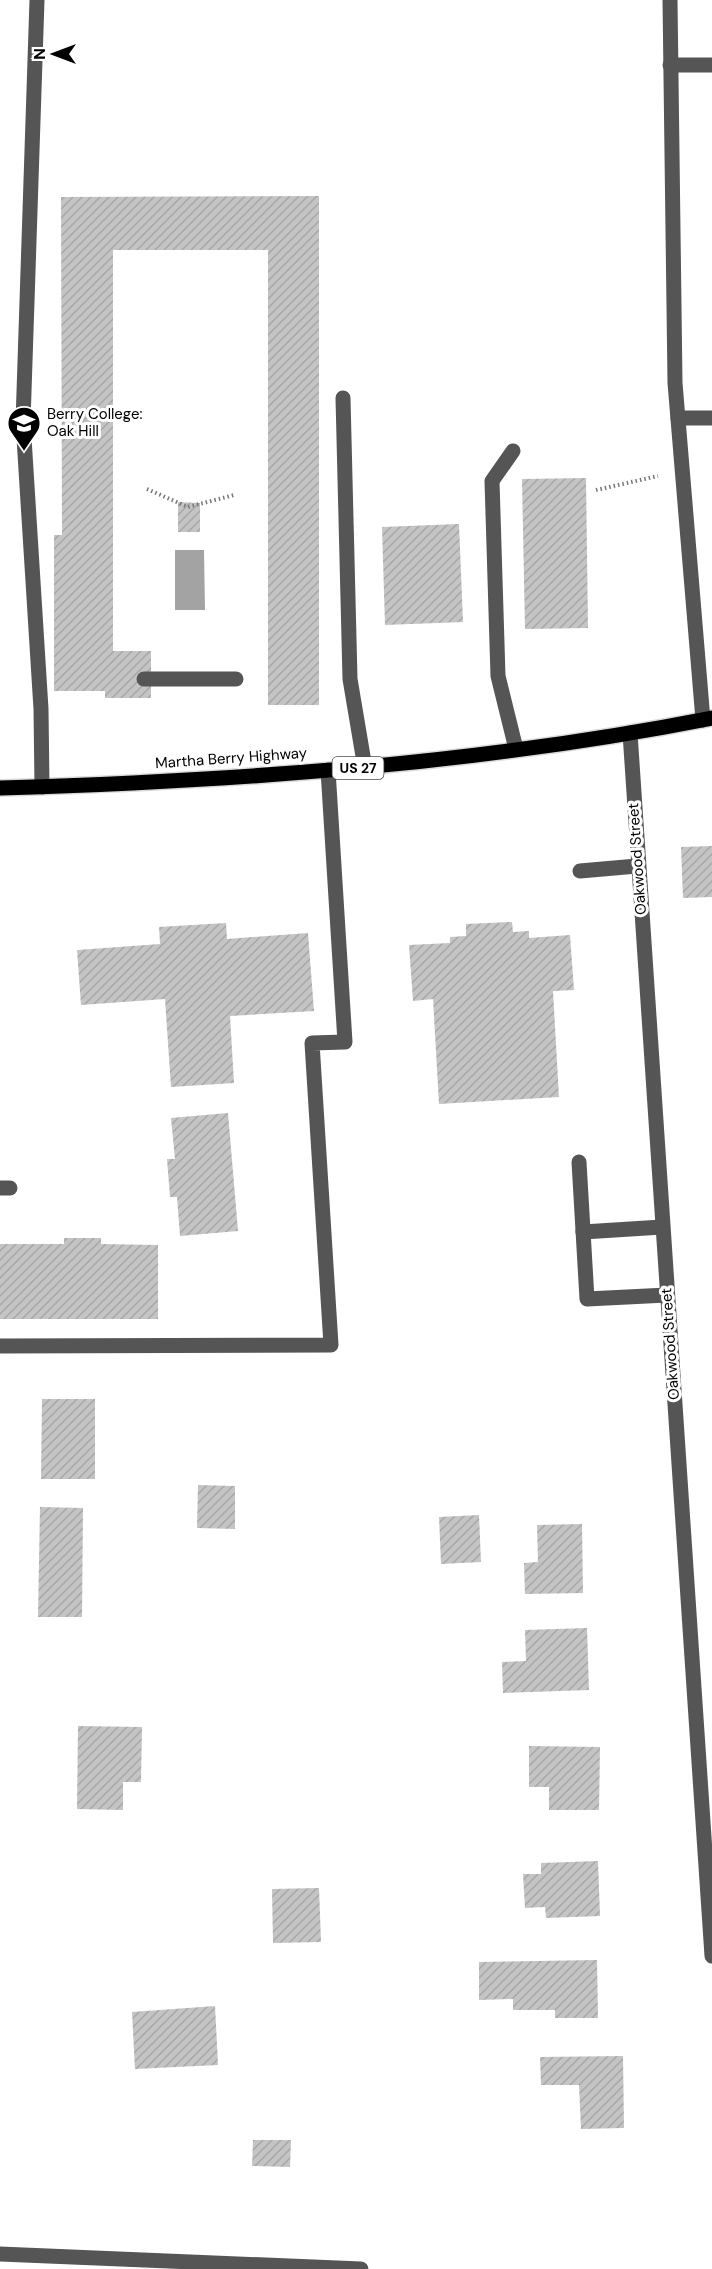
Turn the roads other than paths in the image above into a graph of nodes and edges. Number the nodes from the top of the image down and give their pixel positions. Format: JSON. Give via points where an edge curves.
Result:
{"nodes":[{"id":1,"x":37,"y":0,"type":"edge"},
{"id":2,"x":670,"y":0,"type":"edge"},
{"id":3,"x":670,"y":64,"type":"junction"},
{"id":4,"x":712,"y":65,"type":"edge"},
{"id":5,"x":343,"y":398,"type":"dead end"},
{"id":6,"x":678,"y":418,"type":"junction"},
{"id":7,"x":712,"y":418,"type":"edge"},
{"id":8,"x":513,"y":451,"type":"dead end"},
{"id":9,"x":144,"y":679,"type":"dead end"},
{"id":10,"x":236,"y":679,"type":"dead end"},
{"id":11,"x":707,"y":719,"type":"edge"},
{"id":12,"x":630,"y":733,"type":"junction"},
{"id":13,"x":516,"y":749,"type":"junction"},
{"id":14,"x":365,"y":768,"type":"junction"},
{"id":15,"x":327,"y":770,"type":"junction"},
{"id":16,"x":42,"y":787,"type":"junction"},
{"id":17,"x":0,"y":789,"type":"edge"},
{"id":18,"x":637,"y":866,"type":"junction"},
{"id":19,"x":580,"y":871,"type":"dead end"},
{"id":20,"x":579,"y":1162,"type":"dead end"},
{"id":21,"x":662,"y":1227,"type":"junction"},
{"id":22,"x":583,"y":1232,"type":"junction"},
{"id":23,"x":667,"y":1295,"type":"junction"},
{"id":24,"x":0,"y":1346,"type":"edge"},
{"id":25,"x":712,"y":1956,"type":"edge"},
{"id":26,"x":0,"y":2254,"type":"edge"},
{"id":27,"x":361,"y":2269,"type":"edge"}],
"edges":[{"from":1,"to":16,"type":"street","via":[[23,422],[41,709]]},
{"from":2,"to":3,"type":"street"},
{"from":3,"to":4,"type":"street"},
{"from":3,"to":6,"type":"street"},
{"from":5,"to":14,"type":"street","via":[[350,680]]},
{"from":6,"to":7,"type":"street"},
{"from":6,"to":11,"type":"street"},
{"from":8,"to":13,"type":"street","via":[[492,482],[498,676]]},
{"from":9,"to":10,"type":"street"},
{"from":11,"to":12,"type":"main road","name":"Martha Berry Highway","number":"US 27"},
{"from":12,"to":13,"type":"main road","name":"Martha Berry Highway","number":"US 27"},
{"from":12,"to":18,"type":"street","name":"Oakwood Street"},
{"from":13,"to":14,"type":"main road","name":"Martha Berry Highway","number":"US 27"},
{"from":14,"to":15,"type":"main road","name":"Martha Berry Highway","number":"US 27"},
{"from":15,"to":16,"type":"main road","name":"Martha Berry Highway","number":"US 27"},
{"from":15,"to":24,"type":"street","via":[[345,1042],[312,1043],[331,1345]]},
{"from":16,"to":17,"type":"main road","name":"Martha Berry Highway","number":"US 27"},
{"from":18,"to":19,"type":"street"},
{"from":18,"to":21,"type":"street","name":"Oakwood Street"},
{"from":20,"to":22,"type":"street"},
{"from":21,"to":22,"type":"street"},
{"from":21,"to":23,"type":"street","name":"Oakwood Street"},
{"from":22,"to":23,"type":"street","via":[[587,1299]]},
{"from":23,"to":25,"type":"street","name":"Oakwood Street"},
{"from":26,"to":27,"type":"street"}]}
